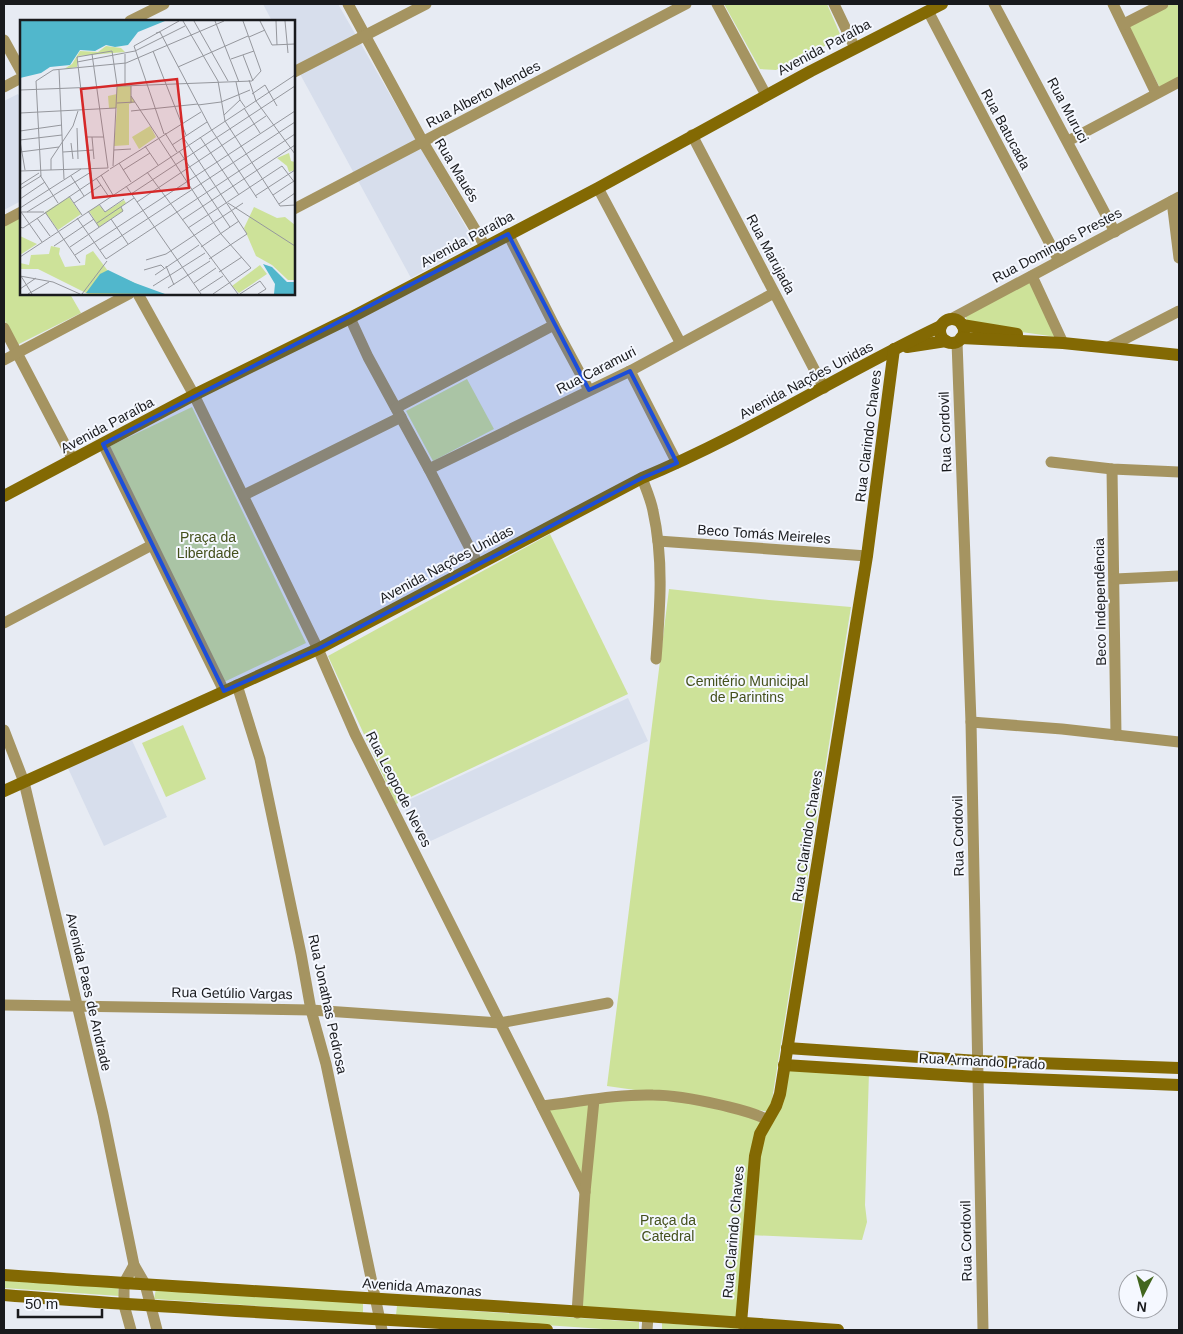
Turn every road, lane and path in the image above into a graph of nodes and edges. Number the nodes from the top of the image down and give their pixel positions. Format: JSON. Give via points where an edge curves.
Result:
{"nodes":[{"id":1,"x":164,"y":4,"type":"edge"},
{"id":2,"x":348,"y":4,"type":"edge"},
{"id":3,"x":426,"y":4,"type":"edge"},
{"id":4,"x":686,"y":4,"type":"edge"},
{"id":5,"x":717,"y":4,"type":"edge"},
{"id":6,"x":834,"y":4,"type":"edge"},
{"id":7,"x":942,"y":4,"type":"edge"},
{"id":8,"x":994,"y":4,"type":"edge"},
{"id":9,"x":1113,"y":4,"type":"edge"},
{"id":10,"x":1163,"y":4,"type":"edge"},
{"id":11,"x":928,"y":11,"type":"junction"},
{"id":12,"x":132,"y":20,"type":"edge"},
{"id":13,"x":1124,"y":24,"type":"junction"},
{"id":14,"x":366,"y":35,"type":"junction"},
{"id":15,"x":4,"y":40,"type":"edge"},
{"id":16,"x":855,"y":48,"type":"junction"},
{"id":17,"x":20,"y":68,"type":"edge"},
{"id":18,"x":295,"y":71,"type":"edge"},
{"id":19,"x":20,"y":79,"type":"edge"},
{"id":20,"x":1179,"y":82,"type":"edge"},
{"id":21,"x":4,"y":87,"type":"edge"},
{"id":22,"x":1156,"y":93,"type":"junction"},
{"id":23,"x":766,"y":95,"type":"junction"},
{"id":24,"x":692,"y":135,"type":"junction"},
{"id":25,"x":1068,"y":140,"type":"junction"},
{"id":26,"x":423,"y":142,"type":"junction"},
{"id":27,"x":598,"y":188,"type":"junction"},
{"id":28,"x":1176,"y":199,"type":"edge"},
{"id":29,"x":295,"y":208,"type":"edge"},
{"id":30,"x":20,"y":213,"type":"edge"},
{"id":31,"x":4,"y":221,"type":"edge"},
{"id":32,"x":1115,"y":232,"type":"junction"},
{"id":33,"x":508,"y":234,"type":"junction"},
{"id":34,"x":484,"y":246,"type":"junction"},
{"id":35,"x":1179,"y":258,"type":"edge"},
{"id":36,"x":1058,"y":261,"type":"junction"},
{"id":37,"x":1032,"y":276,"type":"junction"},
{"id":38,"x":774,"y":292,"type":"junction"},
{"id":39,"x":127,"y":295,"type":"edge"},
{"id":40,"x":139,"y":295,"type":"edge"},
{"id":41,"x":1179,"y":311,"type":"edge"},
{"id":42,"x":350,"y":318,"type":"junction"},
{"id":43,"x":945,"y":323,"type":"junction"},
{"id":44,"x":962,"y":325,"type":"junction"},
{"id":45,"x":554,"y":326,"type":"junction"},
{"id":46,"x":4,"y":328,"type":"edge"},
{"id":47,"x":955,"y":340,"type":"junction"},
{"id":48,"x":680,"y":342,"type":"junction"},
{"id":49,"x":1063,"y":343,"type":"junction"},
{"id":50,"x":1108,"y":347,"type":"junction"},
{"id":51,"x":894,"y":349,"type":"junction"},
{"id":52,"x":17,"y":353,"type":"junction"},
{"id":53,"x":1179,"y":355,"type":"edge"},
{"id":54,"x":4,"y":360,"type":"edge"},
{"id":55,"x":630,"y":371,"type":"junction"},
{"id":56,"x":824,"y":388,"type":"junction"},
{"id":57,"x":590,"y":390,"type":"junction"},
{"id":58,"x":194,"y":395,"type":"junction"},
{"id":59,"x":398,"y":412,"type":"junction"},
{"id":60,"x":103,"y":444,"type":"junction"},
{"id":61,"x":73,"y":460,"type":"junction"},
{"id":62,"x":1051,"y":462,"type":"dead end"},
{"id":63,"x":677,"y":463,"type":"junction"},
{"id":64,"x":429,"y":469,"type":"junction"},
{"id":65,"x":1112,"y":469,"type":"junction"},
{"id":66,"x":1179,"y":472,"type":"edge"},
{"id":67,"x":642,"y":478,"type":"junction"},
{"id":68,"x":4,"y":496,"type":"edge"},
{"id":69,"x":244,"y":496,"type":"junction"},
{"id":70,"x":658,"y":541,"type":"junction"},
{"id":71,"x":152,"y":545,"type":"junction"},
{"id":72,"x":867,"y":556,"type":"junction"},
{"id":73,"x":478,"y":564,"type":"junction"},
{"id":74,"x":1179,"y":576,"type":"edge"},
{"id":75,"x":1115,"y":579,"type":"junction"},
{"id":76,"x":4,"y":623,"type":"edge"},
{"id":77,"x":318,"y":649,"type":"junction"},
{"id":78,"x":656,"y":659,"type":"dead end"},
{"id":79,"x":237,"y":685,"type":"junction"},
{"id":80,"x":224,"y":691,"type":"junction"},
{"id":81,"x":971,"y":722,"type":"junction"},
{"id":82,"x":4,"y":730,"type":"edge"},
{"id":83,"x":1116,"y":734,"type":"junction"},
{"id":84,"x":1179,"y":742,"type":"edge"},
{"id":85,"x":24,"y":782,"type":"junction"},
{"id":86,"x":4,"y":791,"type":"edge"},
{"id":87,"x":608,"y":1003,"type":"dead end"},
{"id":88,"x":4,"y":1004,"type":"edge"},
{"id":89,"x":77,"y":1005,"type":"junction"},
{"id":90,"x":311,"y":1010,"type":"junction"},
{"id":91,"x":500,"y":1023,"type":"junction"},
{"id":92,"x":787,"y":1048,"type":"junction"},
{"id":93,"x":978,"y":1061,"type":"junction"},
{"id":94,"x":784,"y":1065,"type":"junction"},
{"id":95,"x":1179,"y":1068,"type":"edge"},
{"id":96,"x":978,"y":1077,"type":"junction"},
{"id":97,"x":1179,"y":1085,"type":"edge"},
{"id":98,"x":594,"y":1100,"type":"junction"},
{"id":99,"x":542,"y":1106,"type":"junction"},
{"id":100,"x":768,"y":1120,"type":"junction"},
{"id":101,"x":585,"y":1192,"type":"junction"},
{"id":102,"x":134,"y":1265,"type":"junction"},
{"id":103,"x":4,"y":1275,"type":"edge"},
{"id":104,"x":124,"y":1283,"type":"junction"},
{"id":105,"x":145,"y":1284,"type":"junction"},
{"id":106,"x":4,"y":1295,"type":"edge"},
{"id":107,"x":375,"y":1298,"type":"junction"},
{"id":108,"x":124,"y":1305,"type":"junction"},
{"id":109,"x":150,"y":1305,"type":"junction"},
{"id":110,"x":577,"y":1313,"type":"junction"},
{"id":111,"x":648,"y":1316,"type":"junction"},
{"id":112,"x":741,"y":1323,"type":"junction"},
{"id":113,"x":381,"y":1325,"type":"edge"},
{"id":114,"x":131,"y":1330,"type":"edge"},
{"id":115,"x":157,"y":1330,"type":"edge"},
{"id":116,"x":547,"y":1330,"type":"edge"},
{"id":117,"x":647,"y":1330,"type":"edge"},
{"id":118,"x":838,"y":1330,"type":"edge"},
{"id":119,"x":984,"y":1330,"type":"edge"}],
"edges":[{"from":1,"to":12,"type":"street"},
{"from":2,"to":14,"type":"street","name":"Rua Maués"},
{"from":3,"to":14,"type":"street"},
{"from":4,"to":26,"type":"street","name":"Rua Alberto Mendes"},
{"from":5,"to":23,"type":"street"},
{"from":6,"to":16,"type":"street"},
{"from":7,"to":11,"type":"street","name":"Avenida Paraíba"},
{"from":8,"to":25,"type":"street","name":"Rua Muruci"},
{"from":9,"to":13,"type":"street"},
{"from":10,"to":13,"type":"street"},
{"from":11,"to":16,"type":"street","name":"Avenida Paraíba"},
{"from":11,"to":36,"type":"street","name":"Rua Batucada"},
{"from":13,"to":22,"type":"street"},
{"from":14,"to":18,"type":"street"},
{"from":14,"to":26,"type":"street","name":"Rua Maués"},
{"from":15,"to":17,"type":"street"},
{"from":16,"to":23,"type":"street","name":"Avenida Paraíba"},
{"from":19,"to":21,"type":"street"},
{"from":20,"to":22,"type":"street"},
{"from":22,"to":25,"type":"street"},
{"from":23,"to":24,"type":"street","name":"Avenida Paraíba"},
{"from":24,"to":27,"type":"street","name":"Avenida Paraíba"},
{"from":24,"to":38,"type":"street","name":"Rua Marujada"},
{"from":25,"to":32,"type":"street","name":"Rua Muruci"},
{"from":26,"to":29,"type":"street","name":"Rua Alberto Mendes"},
{"from":26,"to":34,"type":"street","name":"Rua Maués"},
{"from":27,"to":33,"type":"street","name":"Avenida Paraíba"},
{"from":27,"to":48,"type":"street"},
{"from":28,"to":32,"type":"street","name":"Rua Domingos Prestes"},
{"from":28,"to":35,"type":"street"},
{"from":30,"to":31,"type":"street"},
{"from":32,"to":36,"type":"street","name":"Rua Domingos Prestes"},
{"from":33,"to":34,"type":"street","name":"Avenida Paraíba"},
{"from":33,"to":45,"type":"street"},
{"from":34,"to":42,"type":"street","name":"Avenida Paraíba"},
{"from":36,"to":37,"type":"street","name":"Rua Domingos Prestes"},
{"from":37,"to":43,"type":"street","name":"Rua Domingos Prestes"},
{"from":37,"to":49,"type":"street"},
{"from":38,"to":48,"type":"street","name":"Rua Caramuri"},
{"from":38,"to":56,"type":"street","name":"Rua Marujada"},
{"from":39,"to":52,"type":"street"},
{"from":40,"to":58,"type":"street","name":"Rua Leopode Neves"},
{"from":41,"to":50,"type":"street"},
{"from":42,"to":58,"type":"street","name":"Avenida Paraíba"},
{"from":42,"to":59,"type":"street"},
{"from":43,"to":44,"type":"street","via":[[956,320]]},
{"from":43,"to":47,"type":"street","via":[[940,334]]},
{"from":43,"to":51,"type":"street","name":"Avenida Nações Unidas"},
{"from":44,"to":47,"type":"street","via":[[964,331]]},
{"from":44,"to":49,"type":"street"},
{"from":45,"to":57,"type":"street"},
{"from":45,"to":59,"type":"street"},
{"from":46,"to":52,"type":"street"},
{"from":47,"to":49,"type":"street"},
{"from":47,"to":51,"type":"street"},
{"from":47,"to":81,"type":"street","name":"Rua Cordovil"},
{"from":48,"to":55,"type":"street","name":"Rua Caramuri"},
{"from":49,"to":50,"type":"street"},
{"from":50,"to":53,"type":"street"},
{"from":51,"to":56,"type":"street","name":"Avenida Nações Unidas"},
{"from":51,"to":72,"type":"street","name":"Rua Clarindo Chaves"},
{"from":52,"to":54,"type":"street"},
{"from":52,"to":61,"type":"street"},
{"from":55,"to":57,"type":"street","name":"Rua Caramuri"},
{"from":55,"to":63,"type":"street"},
{"from":56,"to":63,"type":"street","name":"Avenida Nações Unidas"},
{"from":57,"to":64,"type":"street","name":"Rua Caramuri"},
{"from":58,"to":60,"type":"street","name":"Avenida Paraíba"},
{"from":58,"to":69,"type":"street","name":"Rua Leopode Neves"},
{"from":59,"to":64,"type":"street"},
{"from":59,"to":69,"type":"street"},
{"from":60,"to":61,"type":"street","name":"Avenida Paraíba"},
{"from":60,"to":71,"type":"street"},
{"from":61,"to":68,"type":"street","name":"Avenida Paraíba"},
{"from":62,"to":65,"type":"street"},
{"from":63,"to":67,"type":"street","name":"Avenida Nações Unidas"},
{"from":64,"to":73,"type":"street"},
{"from":65,"to":66,"type":"street"},
{"from":65,"to":75,"type":"street","name":"Beco Independência"},
{"from":67,"to":70,"type":"street","via":[[653,510]]},
{"from":67,"to":73,"type":"street","name":"Avenida Nações Unidas"},
{"from":69,"to":77,"type":"street","name":"Rua Leopode Neves"},
{"from":70,"to":72,"type":"street","name":"Beco Tomás Meireles"},
{"from":70,"to":78,"type":"street","via":[[662,593]]},
{"from":71,"to":76,"type":"street"},
{"from":71,"to":80,"type":"street"},
{"from":72,"to":92,"type":"street","name":"Rua Clarindo Chaves"},
{"from":73,"to":77,"type":"street","name":"Avenida Nações Unidas"},
{"from":74,"to":75,"type":"street"},
{"from":75,"to":83,"type":"street","name":"Beco Independência"},
{"from":77,"to":79,"type":"street","name":"Avenida Nações Unidas"},
{"from":77,"to":91,"type":"street","name":"Rua Leopode Neves","via":[[354,734]]},
{"from":79,"to":80,"type":"street","name":"Avenida Nações Unidas"},
{"from":79,"to":90,"type":"street","name":"Rua Jonathas Pedrosa","via":[[260,759]]},
{"from":80,"to":85,"type":"street","name":"Avenida Nações Unidas"},
{"from":81,"to":83,"type":"street"},
{"from":81,"to":93,"type":"street","name":"Rua Cordovil"},
{"from":82,"to":85,"type":"street","name":"Avenida Paes de Andrade"},
{"from":83,"to":84,"type":"street"},
{"from":85,"to":86,"type":"street","name":"Avenida Nações Unidas"},
{"from":85,"to":89,"type":"street","name":"Avenida Paes de Andrade"},
{"from":87,"to":91,"type":"street","name":"Rua Getúlio Vargas"},
{"from":88,"to":89,"type":"street","name":"Rua Getúlio Vargas"},
{"from":89,"to":90,"type":"street","name":"Rua Getúlio Vargas"},
{"from":89,"to":102,"type":"street","name":"Avenida Paes de Andrade"},
{"from":90,"to":91,"type":"street","name":"Rua Getúlio Vargas"},
{"from":90,"to":107,"type":"street","name":"Rua Jonathas Pedrosa","via":[[326,1064]]},
{"from":91,"to":99,"type":"street","name":"Rua Leopode Neves"},
{"from":92,"to":93,"type":"street","name":"Rua Armando Prado"},
{"from":92,"to":94,"type":"street","name":"Rua Clarindo Chaves"},
{"from":93,"to":95,"type":"street","name":"Rua Armando Prado"},
{"from":93,"to":96,"type":"street","name":"Rua Cordovil"},
{"from":94,"to":96,"type":"street","name":"Rua Armando Prado"},
{"from":94,"to":100,"type":"street","name":"Rua Clarindo Chaves","via":[[779,1100]]},
{"from":96,"to":97,"type":"street","name":"Rua Armando Prado"},
{"from":96,"to":119,"type":"street","name":"Rua Cordovil"},
{"from":98,"to":99,"type":"street"},
{"from":98,"to":100,"type":"street","via":[[636,1095],[669,1096],[736,1108]]},
{"from":98,"to":101,"type":"street"},
{"from":99,"to":101,"type":"street","name":"Rua Leopode Neves"},
{"from":100,"to":112,"type":"street","name":"Rua Clarindo Chaves","via":[[754,1156]]},
{"from":101,"to":110,"type":"street"},
{"from":102,"to":104,"type":"street"},
{"from":102,"to":105,"type":"street","name":"Avenida Paes de Andrade"},
{"from":103,"to":104,"type":"street","name":"Avenida Amazonas"},
{"from":104,"to":105,"type":"street","name":"Avenida Amazonas"},
{"from":104,"to":108,"type":"street"},
{"from":105,"to":107,"type":"street","name":"Avenida Amazonas"},
{"from":105,"to":109,"type":"street","name":"Avenida Paes de Andrade"},
{"from":106,"to":108,"type":"street"},
{"from":107,"to":110,"type":"street","name":"Avenida Amazonas"},
{"from":107,"to":113,"type":"street","name":"Rua Jonathas Pedrosa"},
{"from":108,"to":109,"type":"street"},
{"from":108,"to":114,"type":"street"},
{"from":109,"to":113,"type":"street"},
{"from":109,"to":115,"type":"street","name":"Avenida Paes de Andrade"},
{"from":110,"to":111,"type":"street","name":"Avenida Amazonas"},
{"from":111,"to":112,"type":"street","name":"Avenida Amazonas"},
{"from":111,"to":117,"type":"street"},
{"from":112,"to":118,"type":"street","name":"Avenida Amazonas"},
{"from":113,"to":116,"type":"street"}]}
